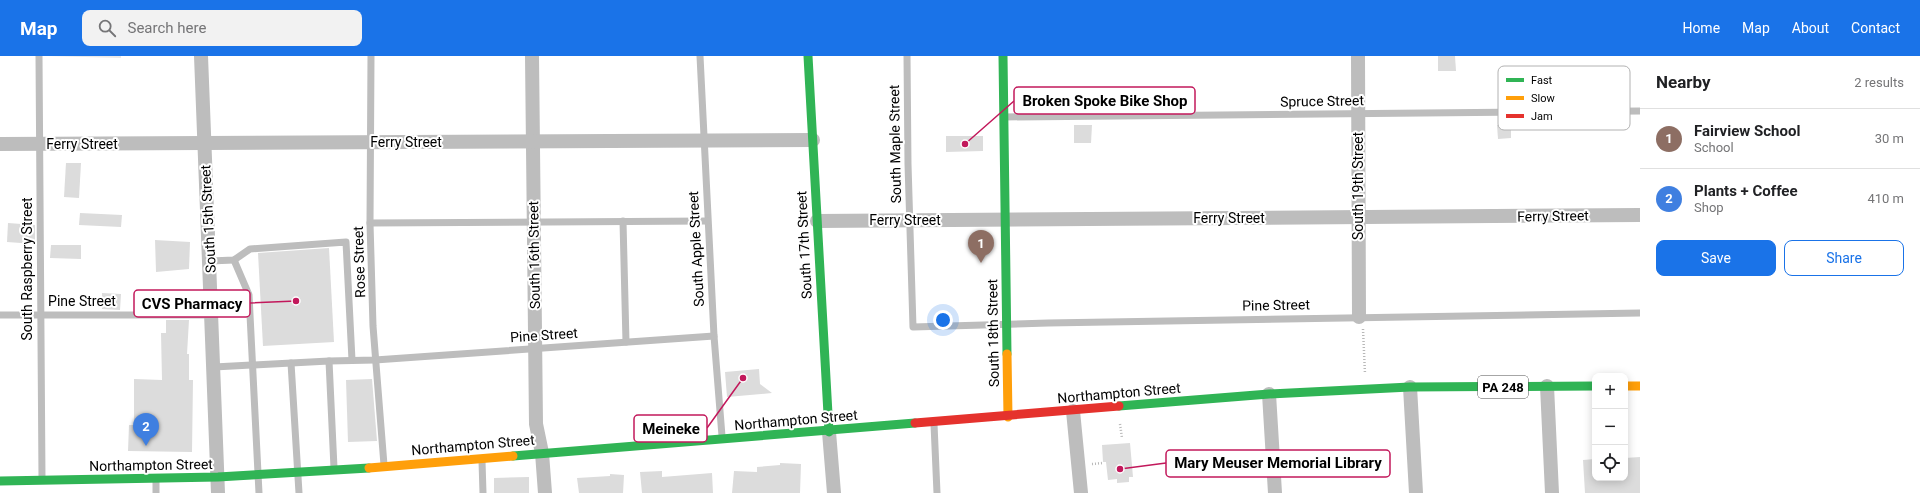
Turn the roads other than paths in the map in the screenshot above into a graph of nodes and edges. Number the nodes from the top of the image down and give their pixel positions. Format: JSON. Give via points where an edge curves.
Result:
{"nodes":[{"id":1,"x":39,"y":56,"type":"edge"},
{"id":2,"x":201,"y":56,"type":"edge"},
{"id":3,"x":371,"y":56,"type":"edge"},
{"id":4,"x":532,"y":56,"type":"edge"},
{"id":5,"x":700,"y":56,"type":"edge"},
{"id":6,"x":808,"y":56,"type":"edge"},
{"id":7,"x":908,"y":56,"type":"edge"},
{"id":8,"x":1003,"y":56,"type":"edge"},
{"id":9,"x":1358,"y":56,"type":"edge"},
{"id":10,"x":1630,"y":111,"type":"edge"},
{"id":11,"x":1640,"y":111,"type":"edge"},
{"id":12,"x":1498,"y":113,"type":"edge"},
{"id":13,"x":1358,"y":114,"type":"junction"},
{"id":14,"x":1004,"y":117,"type":"junction"},
{"id":15,"x":813,"y":140,"type":"junction"},
{"id":16,"x":705,"y":141,"type":"junction"},
{"id":17,"x":371,"y":142,"type":"junction"},
{"id":18,"x":533,"y":142,"type":"junction"},
{"id":19,"x":204,"y":143,"type":"junction"},
{"id":20,"x":0,"y":144,"type":"edge"},
{"id":21,"x":39,"y":144,"type":"junction"},
{"id":22,"x":1640,"y":215,"type":"edge"},
{"id":23,"x":1359,"y":218,"type":"junction"},
{"id":24,"x":909,"y":220,"type":"junction"},
{"id":25,"x":1006,"y":220,"type":"junction"},
{"id":26,"x":534,"y":221,"type":"junction"},
{"id":27,"x":623,"y":221,"type":"junction"},
{"id":28,"x":707,"y":221,"type":"junction"},
{"id":29,"x":817,"y":221,"type":"junction"},
{"id":30,"x":370,"y":223,"type":"junction"},
{"id":31,"x":234,"y":260,"type":"junction"},
{"id":32,"x":210,"y":261,"type":"junction"},
{"id":33,"x":1640,"y":313,"type":"edge"},
{"id":34,"x":41,"y":314,"type":"junction"},
{"id":35,"x":0,"y":315,"type":"edge"},
{"id":36,"x":212,"y":315,"type":"junction"},
{"id":37,"x":1359,"y":317,"type":"junction"},
{"id":38,"x":1007,"y":325,"type":"junction"},
{"id":39,"x":913,"y":327,"type":"joint"},
{"id":40,"x":714,"y":336,"type":"junction"},
{"id":41,"x":626,"y":342,"type":"junction"},
{"id":42,"x":535,"y":349,"type":"junction"},
{"id":43,"x":352,"y":360,"type":"junction"},
{"id":44,"x":375,"y":360,"type":"junction"},
{"id":45,"x":329,"y":361,"type":"junction"},
{"id":46,"x":291,"y":363,"type":"junction"},
{"id":47,"x":253,"y":365,"type":"junction"},
{"id":48,"x":214,"y":367,"type":"junction"},
{"id":49,"x":1547,"y":386,"type":"junction"},
{"id":50,"x":1592,"y":386,"type":"edge"},
{"id":51,"x":1628,"y":386,"type":"edge"},
{"id":52,"x":1640,"y":386,"type":"edge"},
{"id":53,"x":1410,"y":387,"type":"junction"},
{"id":54,"x":1269,"y":394,"type":"junction"},
{"id":55,"x":1073,"y":411,"type":"junction"},
{"id":56,"x":1008,"y":417,"type":"junction"},
{"id":57,"x":934,"y":422,"type":"junction"},
{"id":58,"x":829,"y":432,"type":"junction"},
{"id":59,"x":723,"y":440,"type":"junction"},
{"id":60,"x":542,"y":453,"type":"junction"},
{"id":61,"x":482,"y":459,"type":"junction"},
{"id":62,"x":384,"y":467,"type":"junction"},
{"id":63,"x":334,"y":470,"type":"junction"},
{"id":64,"x":299,"y":472,"type":"junction"},
{"id":65,"x":260,"y":475,"type":"junction"},
{"id":66,"x":218,"y":477,"type":"junction"},
{"id":67,"x":156,"y":479,"type":"junction"},
{"id":68,"x":0,"y":481,"type":"edge"},
{"id":69,"x":42,"y":481,"type":"junction"},
{"id":70,"x":156,"y":493,"type":"edge"},
{"id":71,"x":218,"y":493,"type":"edge"},
{"id":72,"x":259,"y":493,"type":"edge"},
{"id":73,"x":299,"y":493,"type":"edge"},
{"id":74,"x":483,"y":493,"type":"edge"},
{"id":75,"x":545,"y":493,"type":"edge"},
{"id":76,"x":834,"y":493,"type":"edge"},
{"id":77,"x":937,"y":493,"type":"edge"},
{"id":78,"x":1081,"y":493,"type":"edge"},
{"id":79,"x":1275,"y":493,"type":"edge"},
{"id":80,"x":1416,"y":493,"type":"edge"},
{"id":81,"x":1552,"y":493,"type":"edge"}],
"edges":[{"from":1,"to":21,"type":"lane","name":"South Raspberry Street"},
{"from":2,"to":19,"type":"street","name":"South 15th Street"},
{"from":3,"to":17,"type":"lane","name":"Rose Street"},
{"from":4,"to":18,"type":"street","name":"South 16th Street"},
{"from":5,"to":16,"type":"lane","name":"South Apple Street"},
{"from":6,"to":15,"type":"main road","name":"South 17th Street"},
{"from":7,"to":24,"type":"lane","name":"South Maple Street"},
{"from":8,"to":14,"type":"main road","name":"South 18th Street"},
{"from":9,"to":13,"type":"street","name":"South 19th Street"},
{"from":10,"to":11,"type":"lane","name":"Spruce Street"},
{"from":12,"to":13,"type":"lane","name":"Spruce Street"},
{"from":13,"to":14,"type":"lane","name":"Spruce Street"},
{"from":13,"to":23,"type":"street","name":"South 19th Street"},
{"from":14,"to":25,"type":"main road","name":"South 18th Street"},
{"from":15,"to":16,"type":"street","name":"Ferry Street"},
{"from":15,"to":29,"type":"main road","name":"South 17th Street"},
{"from":16,"to":18,"type":"street","name":"Ferry Street"},
{"from":16,"to":28,"type":"lane","name":"South Apple Street"},
{"from":17,"to":18,"type":"street","name":"Ferry Street"},
{"from":17,"to":19,"type":"street","name":"Ferry Street"},
{"from":17,"to":30,"type":"lane","name":"Rose Street"},
{"from":18,"to":26,"type":"street","name":"South 16th Street"},
{"from":19,"to":21,"type":"street","name":"Ferry Street"},
{"from":19,"to":32,"type":"street","name":"South 15th Street"},
{"from":20,"to":21,"type":"street","name":"Ferry Street"},
{"from":21,"to":34,"type":"lane","name":"South Raspberry Street"},
{"from":22,"to":23,"type":"street","name":"Ferry Street"},
{"from":23,"to":25,"type":"street","name":"Ferry Street"},
{"from":23,"to":37,"type":"street","name":"South 19th Street"},
{"from":24,"to":25,"type":"street","name":"Ferry Street"},
{"from":24,"to":29,"type":"street","name":"Ferry Street"},
{"from":24,"to":39,"type":"lane","name":"South Maple Street"},
{"from":25,"to":38,"type":"main road","name":"South 18th Street"},
{"from":26,"to":27,"type":"lane"},
{"from":26,"to":30,"type":"lane"},
{"from":26,"to":42,"type":"street","name":"South 16th Street"},
{"from":27,"to":28,"type":"lane"},
{"from":27,"to":41,"type":"lane"},
{"from":28,"to":40,"type":"lane","name":"South Apple Street"},
{"from":29,"to":58,"type":"main road","name":"South 17th Street"},
{"from":30,"to":44,"type":"lane","name":"Rose Street"},
{"from":31,"to":32,"type":"lane"},
{"from":31,"to":43,"type":"lane","via":[[250,249],[346,242]]},
{"from":31,"to":47,"type":"lane","via":[[250,295]]},
{"from":32,"to":36,"type":"street","name":"South 15th Street"},
{"from":33,"to":37,"type":"lane","name":"Pine Street"},
{"from":34,"to":35,"type":"lane","name":"Pine Street"},
{"from":34,"to":36,"type":"lane","name":"Pine Street"},
{"from":34,"to":69,"type":"lane","name":"South Raspberry Street"},
{"from":36,"to":48,"type":"street","name":"South 15th Street"},
{"from":37,"to":38,"type":"lane","name":"Pine Street"},
{"from":38,"to":39,"type":"lane","name":"Pine Street"},
{"from":38,"to":56,"type":"main road","name":"South 18th Street"},
{"from":40,"to":41,"type":"lane","name":"Pine Street"},
{"from":40,"to":59,"type":"lane","name":"South Apple Street"},
{"from":41,"to":42,"type":"lane","name":"Pine Street"},
{"from":42,"to":44,"type":"lane","name":"Pine Street"},
{"from":42,"to":60,"type":"street","name":"South 16th Street","via":[[536,424]]},
{"from":43,"to":44,"type":"lane","name":"Pine Street"},
{"from":43,"to":45,"type":"lane","name":"Pine Street"},
{"from":44,"to":62,"type":"lane","name":"Rose Street"},
{"from":45,"to":46,"type":"lane","name":"Pine Street"},
{"from":45,"to":63,"type":"lane"},
{"from":46,"to":47,"type":"lane","name":"Pine Street"},
{"from":46,"to":64,"type":"lane"},
{"from":47,"to":48,"type":"lane","name":"Pine Street"},
{"from":47,"to":65,"type":"lane"},
{"from":48,"to":66,"type":"street","name":"South 15th Street"},
{"from":49,"to":50,"type":"main road","name":"Northampton Street","number":"PA 248"},
{"from":49,"to":53,"type":"main road","name":"Northampton Street","number":"PA 248"},
{"from":49,"to":81,"type":"street"},
{"from":51,"to":52,"type":"main road"},
{"from":53,"to":54,"type":"main road","name":"Northampton Street","number":"PA 248"},
{"from":53,"to":80,"type":"street"},
{"from":54,"to":55,"type":"main road","name":"Northampton Street","number":"PA 248"},
{"from":54,"to":79,"type":"street"},
{"from":55,"to":56,"type":"main road","name":"Northampton Street","number":"PA 248"},
{"from":55,"to":78,"type":"street"},
{"from":56,"to":57,"type":"main road","name":"Northampton Street","number":"PA 248"},
{"from":57,"to":58,"type":"main road","name":"Northampton Street","number":"PA 248"},
{"from":57,"to":77,"type":"lane"},
{"from":58,"to":59,"type":"main road","name":"Northampton Street","number":"PA 248"},
{"from":58,"to":76,"type":"street"},
{"from":59,"to":60,"type":"main road","name":"Northampton Street","number":"PA 248"},
{"from":60,"to":61,"type":"main road","name":"Northampton Street","number":"PA 248"},
{"from":60,"to":75,"type":"street","name":"South 16th Street"},
{"from":61,"to":62,"type":"main road","name":"Northampton Street","number":"PA 248"},
{"from":61,"to":74,"type":"lane"},
{"from":62,"to":63,"type":"main road","name":"Northampton Street","number":"PA 248"},
{"from":63,"to":64,"type":"main road","name":"Northampton Street","number":"PA 248"},
{"from":64,"to":65,"type":"main road","name":"Northampton Street","number":"PA 248"},
{"from":64,"to":73,"type":"lane"},
{"from":65,"to":66,"type":"main road","name":"Northampton Street","number":"PA 248"},
{"from":65,"to":72,"type":"lane"},
{"from":66,"to":67,"type":"main road","name":"Northampton Street","number":"PA 248"},
{"from":66,"to":71,"type":"street","name":"South 15th Street"},
{"from":67,"to":69,"type":"main road","name":"Northampton Street","number":"PA 248"},
{"from":67,"to":70,"type":"lane"},
{"from":68,"to":69,"type":"main road","name":"Northampton Street","number":"PA 248"}]}
